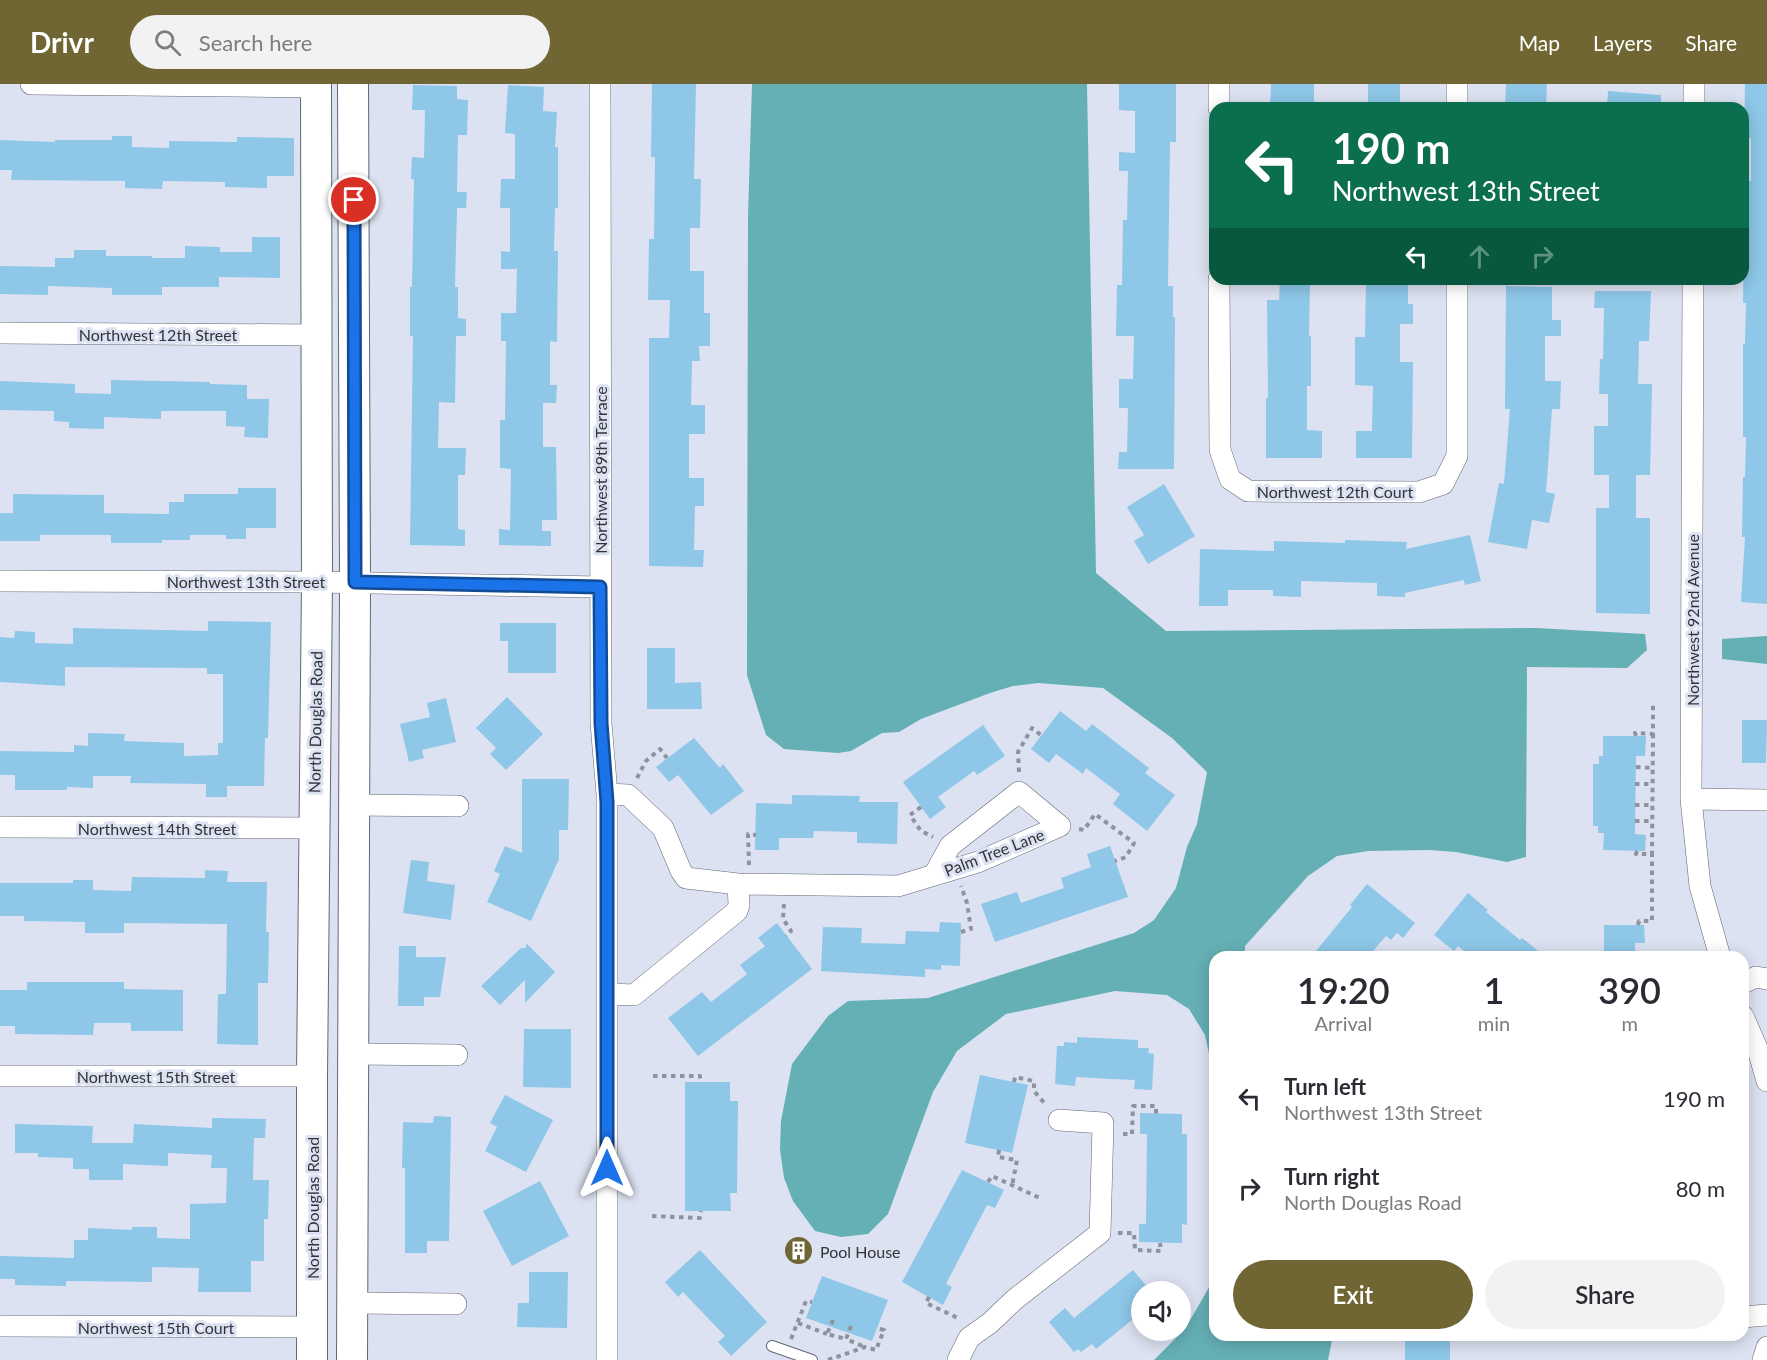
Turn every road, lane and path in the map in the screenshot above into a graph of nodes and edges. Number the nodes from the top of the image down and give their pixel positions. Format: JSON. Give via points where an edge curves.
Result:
{"nodes":[{"id":1,"x":31,"y":84,"type":"edge"},
{"id":2,"x":353,"y":84,"type":"edge"},
{"id":3,"x":600,"y":84,"type":"edge"},
{"id":4,"x":1219,"y":84,"type":"edge"},
{"id":5,"x":1457,"y":84,"type":"edge"},
{"id":6,"x":1694,"y":84,"type":"edge"},
{"id":7,"x":316,"y":86,"type":"edge"},
{"id":8,"x":1219,"y":102,"type":"edge"},
{"id":9,"x":1457,"y":102,"type":"edge"},
{"id":10,"x":1694,"y":102,"type":"edge"},
{"id":11,"x":1219,"y":285,"type":"edge"},
{"id":12,"x":1457,"y":285,"type":"edge"},
{"id":13,"x":1693,"y":285,"type":"edge"},
{"id":14,"x":0,"y":333,"type":"edge"},
{"id":15,"x":315,"y":335,"type":"junction"},
{"id":16,"x":0,"y":580,"type":"edge"},
{"id":17,"x":317,"y":582,"type":"junction"},
{"id":18,"x":355,"y":582,"type":"junction"},
{"id":19,"x":600,"y":587,"type":"junction"},
{"id":20,"x":1653,"y":702,"type":"dead end"},
{"id":21,"x":1653,"y":734,"type":"junction"},
{"id":22,"x":1041,"y":735,"type":"dead end"},
{"id":23,"x":1636,"y":736,"type":"dead end"},
{"id":24,"x":667,"y":758,"type":"dead end"},
{"id":25,"x":1636,"y":767,"type":"dead end"},
{"id":26,"x":1652,"y":768,"type":"junction"},
{"id":27,"x":1635,"y":784,"type":"dead end"},
{"id":28,"x":1652,"y":784,"type":"junction"},
{"id":29,"x":1019,"y":792,"type":"junction"},
{"id":30,"x":618,"y":795,"type":"junction"},
{"id":31,"x":1691,"y":799,"type":"junction"},
{"id":32,"x":1767,"y":800,"type":"edge"},
{"id":33,"x":353,"y":805,"type":"junction"},
{"id":34,"x":1635,"y":805,"type":"dead end"},
{"id":35,"x":1653,"y":805,"type":"junction"},
{"id":36,"x":458,"y":806,"type":"dead end"},
{"id":37,"x":921,"y":807,"type":"dead end"},
{"id":38,"x":1635,"y":821,"type":"dead end"},
{"id":39,"x":1652,"y":821,"type":"junction"},
{"id":40,"x":1060,"y":825,"type":"junction"},
{"id":41,"x":0,"y":827,"type":"edge"},
{"id":42,"x":314,"y":828,"type":"junction"},
{"id":43,"x":756,"y":835,"type":"dead end"},
{"id":44,"x":950,"y":846,"type":"junction"},
{"id":45,"x":1637,"y":851,"type":"dead end"},
{"id":46,"x":1652,"y":854,"type":"junction"},
{"id":47,"x":1115,"y":861,"type":"dead end"},
{"id":48,"x":956,"y":868,"type":"junction"},
{"id":49,"x":934,"y":875,"type":"junction"},
{"id":50,"x":744,"y":884,"type":"junction"},
{"id":51,"x":784,"y":885,"type":"junction"},
{"id":52,"x":1638,"y":925,"type":"dead end"},
{"id":53,"x":961,"y":932,"type":"dead end"},
{"id":54,"x":786,"y":936,"type":"dead end"},
{"id":55,"x":1718,"y":951,"type":"edge"},
{"id":56,"x":1767,"y":979,"type":"edge"},
{"id":57,"x":1749,"y":980,"type":"edge"},
{"id":58,"x":608,"y":994,"type":"junction"},
{"id":59,"x":353,"y":1054,"type":"junction"},
{"id":60,"x":1751,"y":1054,"type":"edge"},
{"id":61,"x":457,"y":1055,"type":"dead end"},
{"id":62,"x":0,"y":1076,"type":"edge"},
{"id":63,"x":312,"y":1076,"type":"junction"},
{"id":64,"x":653,"y":1076,"type":"dead end"},
{"id":65,"x":1767,"y":1081,"type":"edge"},
{"id":66,"x":700,"y":1082,"type":"dead end"},
{"id":67,"x":1014,"y":1082,"type":"dead end"},
{"id":68,"x":1156,"y":1114,"type":"dead end"},
{"id":69,"x":1059,"y":1120,"type":"joint"},
{"id":70,"x":1103,"y":1128,"type":"junction"},
{"id":71,"x":999,"y":1150,"type":"dead end"},
{"id":72,"x":988,"y":1182,"type":"dead end"},
{"id":73,"x":1012,"y":1185,"type":"junction"},
{"id":74,"x":1042,"y":1199,"type":"dead end"},
{"id":75,"x":701,"y":1211,"type":"dead end"},
{"id":76,"x":652,"y":1216,"type":"dead end"},
{"id":77,"x":1100,"y":1233,"type":"junction"},
{"id":78,"x":1160,"y":1243,"type":"dead end"},
{"id":79,"x":928,"y":1297,"type":"dead end"},
{"id":80,"x":812,"y":1302,"type":"dead end"},
{"id":81,"x":352,"y":1303,"type":"junction"},
{"id":82,"x":456,"y":1304,"type":"dead end"},
{"id":83,"x":1767,"y":1315,"type":"edge"},
{"id":84,"x":1749,"y":1316,"type":"edge"},
{"id":85,"x":833,"y":1320,"type":"dead end"},
{"id":86,"x":965,"y":1321,"type":"dead end"},
{"id":87,"x":798,"y":1323,"type":"junction"},
{"id":88,"x":0,"y":1326,"type":"edge"},
{"id":89,"x":850,"y":1326,"type":"dead end"},
{"id":90,"x":312,"y":1327,"type":"junction"},
{"id":91,"x":877,"y":1328,"type":"dead end"},
{"id":92,"x":827,"y":1334,"type":"junction"},
{"id":93,"x":846,"y":1339,"type":"junction"},
{"id":94,"x":772,"y":1346,"type":"dead end"},
{"id":95,"x":866,"y":1347,"type":"junction"},
{"id":96,"x":1767,"y":1347,"type":"edge"},
{"id":97,"x":787,"y":1351,"type":"junction"},
{"id":98,"x":312,"y":1359,"type":"edge"},
{"id":99,"x":352,"y":1360,"type":"edge"},
{"id":100,"x":608,"y":1360,"type":"edge"},
{"id":101,"x":812,"y":1360,"type":"edge"},
{"id":102,"x":828,"y":1360,"type":"edge"},
{"id":103,"x":958,"y":1360,"type":"edge"},
{"id":104,"x":1763,"y":1360,"type":"edge"}],
"edges":[{"from":1,"to":7,"type":"street"},
{"from":2,"to":18,"type":"main road"},
{"from":3,"to":19,"type":"street","name":"Northwest 89th Terrace"},
{"from":4,"to":8,"type":"street"},
{"from":5,"to":9,"type":"street"},
{"from":6,"to":10,"type":"street"},
{"from":7,"to":15,"type":"main road","name":"North Douglas Road"},
{"from":11,"to":12,"type":"street","name":"Northwest 12th Court","via":[[1220,450],[1230,479],[1248,491],[1419,492],[1443,484],[1457,456]]},
{"from":13,"to":31,"type":"street","name":"Northwest 92nd Avenue"},
{"from":14,"to":15,"type":"street","name":"Northwest 12th Street"},
{"from":15,"to":17,"type":"main road","name":"North Douglas Road"},
{"from":16,"to":17,"type":"street","name":"Northwest 13th Street"},
{"from":17,"to":18,"type":"street","name":"Northwest 13th Street"},
{"from":17,"to":42,"type":"main road","name":"North Douglas Road"},
{"from":18,"to":19,"type":"street","name":"Northwest 13th Street"},
{"from":18,"to":33,"type":"main road"},
{"from":19,"to":30,"type":"street","name":"Northwest 89th Terrace","via":[[601,723]]},
{"from":20,"to":21,"type":"path"},
{"from":21,"to":23,"type":"path","via":[[1635,733]]},
{"from":21,"to":26,"type":"path"},
{"from":22,"to":29,"type":"path","via":[[1032,728],[1018,752]]},
{"from":24,"to":30,"type":"path","via":[[660,749]]},
{"from":25,"to":26,"type":"path"},
{"from":26,"to":28,"type":"path"},
{"from":27,"to":28,"type":"path"},
{"from":28,"to":35,"type":"path"},
{"from":29,"to":40,"type":"street","name":"Palm Tree Lane"},
{"from":29,"to":44,"type":"street","name":"Palm Tree Lane"},
{"from":30,"to":50,"type":"street","name":"Palm Tree Lane","via":[[663,828],[687,878]]},
{"from":30,"to":58,"type":"street","name":"Northwest 89th Terrace"},
{"from":31,"to":32,"type":"street"},
{"from":31,"to":55,"type":"street","name":"Northwest 92nd Avenue","via":[[1700,886]]},
{"from":33,"to":36,"type":"street"},
{"from":33,"to":59,"type":"main road"},
{"from":34,"to":35,"type":"path"},
{"from":35,"to":39,"type":"path"},
{"from":37,"to":44,"type":"path","via":[[910,815],[921,831]]},
{"from":38,"to":39,"type":"path"},
{"from":39,"to":46,"type":"path"},
{"from":40,"to":47,"type":"path","via":[[1084,830],[1095,814],[1134,843],[1126,857]]},
{"from":40,"to":48,"type":"street","name":"Palm Tree Lane"},
{"from":41,"to":42,"type":"street","name":"Northwest 14th Street"},
{"from":42,"to":63,"type":"main road","name":"North Douglas Road"},
{"from":43,"to":50,"type":"path","via":[[748,834]]},
{"from":44,"to":49,"type":"street","name":"Palm Tree Lane"},
{"from":45,"to":46,"type":"path","via":[[1636,854]]},
{"from":46,"to":52,"type":"path","via":[[1652,921],[1639,921]]},
{"from":48,"to":49,"type":"street","name":"Palm Tree Lane"},
{"from":48,"to":53,"type":"path","via":[[970,929]]},
{"from":49,"to":51,"type":"street","name":"Palm Tree Lane","via":[[898,886]]},
{"from":50,"to":51,"type":"street","name":"Palm Tree Lane"},
{"from":50,"to":58,"type":"street","via":[[737,910],[634,995]]},
{"from":51,"to":54,"type":"path","via":[[783,919],[791,931]]},
{"from":56,"to":57,"type":"street"},
{"from":58,"to":100,"type":"street","name":"Northwest 89th Terrace"},
{"from":59,"to":61,"type":"street"},
{"from":59,"to":81,"type":"main road"},
{"from":60,"to":65,"type":"street"},
{"from":62,"to":63,"type":"street","name":"Northwest 15th Street"},
{"from":63,"to":90,"type":"main road","name":"North Douglas Road"},
{"from":64,"to":66,"type":"path","via":[[700,1076]]},
{"from":67,"to":69,"type":"path","via":[[1016,1077],[1034,1081],[1034,1091]]},
{"from":68,"to":70,"type":"path","via":[[1156,1106],[1133,1106],[1132,1134]]},
{"from":69,"to":70,"type":"street"},
{"from":70,"to":77,"type":"street"},
{"from":71,"to":73,"type":"path","via":[[998,1157],[1017,1160]]},
{"from":72,"to":73,"type":"path","via":[[992,1176]]},
{"from":73,"to":74,"type":"path"},
{"from":75,"to":76,"type":"path","via":[[700,1218]]},
{"from":77,"to":78,"type":"path","via":[[1134,1233],[1135,1250],[1161,1251]]},
{"from":77,"to":103,"type":"street","via":[[969,1338]]},
{"from":79,"to":86,"type":"path","via":[[926,1303]]},
{"from":80,"to":87,"type":"path","via":[[806,1301]]},
{"from":81,"to":82,"type":"street"},
{"from":81,"to":99,"type":"main road"},
{"from":83,"to":84,"type":"street"},
{"from":85,"to":92,"type":"path"},
{"from":87,"to":92,"type":"path"},
{"from":87,"to":97,"type":"path"},
{"from":88,"to":90,"type":"street","name":"Northwest 15th Court"},
{"from":89,"to":93,"type":"path"},
{"from":90,"to":98,"type":"main road","name":"North Douglas Road"},
{"from":91,"to":95,"type":"path","via":[[884,1330],[876,1350]]},
{"from":92,"to":93,"type":"path"},
{"from":93,"to":95,"type":"path"},
{"from":94,"to":97,"type":"lane"},
{"from":95,"to":102,"type":"path"},
{"from":96,"to":104,"type":"street"},
{"from":97,"to":101,"type":"lane"}]}
